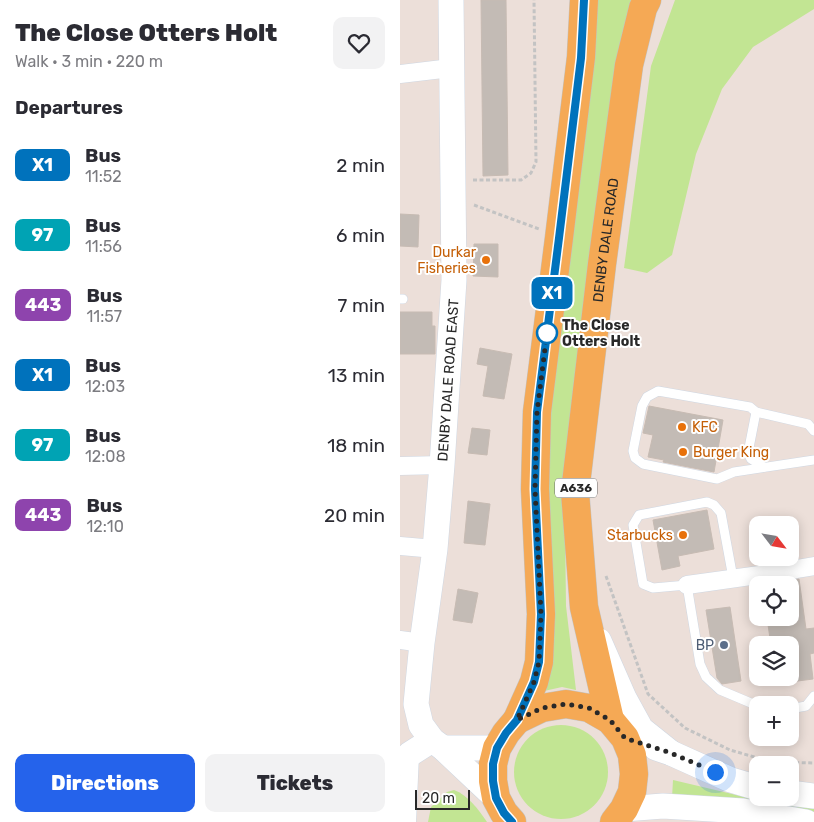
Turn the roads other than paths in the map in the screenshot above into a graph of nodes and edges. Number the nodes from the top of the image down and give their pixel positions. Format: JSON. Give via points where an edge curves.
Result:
{"nodes":[{"id":1,"x":450,"y":0,"type":"edge"},
{"id":2,"x":584,"y":0,"type":"edge"},
{"id":3,"x":647,"y":0,"type":"edge"},
{"id":4,"x":451,"y":68,"type":"junction"},
{"id":5,"x":400,"y":74,"type":"edge"},
{"id":6,"x":756,"y":412,"type":"junction"},
{"id":7,"x":814,"y":431,"type":"edge"},
{"id":8,"x":814,"y":460,"type":"edge"},
{"id":9,"x":400,"y":466,"type":"edge"},
{"id":10,"x":442,"y":466,"type":"junction"},
{"id":11,"x":764,"y":467,"type":"junction"},
{"id":12,"x":400,"y":546,"type":"edge"},
{"id":13,"x":435,"y":549,"type":"junction"},
{"id":14,"x":814,"y":566,"type":"edge"},
{"id":15,"x":733,"y":578,"type":"junction"},
{"id":16,"x":687,"y":585,"type":"junction"},
{"id":17,"x":584,"y":607,"type":"junction"},
{"id":18,"x":411,"y":642,"type":"edge"},
{"id":19,"x":814,"y":696,"type":"edge"},
{"id":20,"x":749,"y":702,"type":"edge"},
{"id":21,"x":799,"y":707,"type":"edge"},
{"id":22,"x":517,"y":720,"type":"junction"},
{"id":23,"x":617,"y":729,"type":"junction"},
{"id":24,"x":438,"y":744,"type":"junction"},
{"id":25,"x":497,"y":748,"type":"junction"},
{"id":26,"x":671,"y":753,"type":"junction"},
{"id":27,"x":405,"y":758,"type":"edge"},
{"id":28,"x":749,"y":785,"type":"edge"},
{"id":29,"x":799,"y":794,"type":"edge"},
{"id":30,"x":814,"y":796,"type":"edge"},
{"id":31,"x":496,"y":798,"type":"junction"},
{"id":32,"x":619,"y":816,"type":"edge"},
{"id":33,"x":407,"y":822,"type":"edge"},
{"id":34,"x":512,"y":822,"type":"edge"},
{"id":35,"x":806,"y":822,"type":"edge"}],
"edges":[{"from":1,"to":4,"type":"street","name":"DENBY DALE ROAD EAST"},
{"from":2,"to":22,"type":"main road","number":"A636","via":[[581,58],[537,412],[535,489],[541,614],[539,662]]},
{"from":3,"to":17,"type":"main road","name":"DENBY DALE ROAD","number":"A636","via":[[629,65],[575,492]]},
{"from":4,"to":5,"type":"street"},
{"from":4,"to":10,"type":"street","name":"DENBY DALE ROAD EAST","via":[[454,280]]},
{"from":6,"to":7,"type":"lane","via":[[808,424]]},
{"from":6,"to":11,"type":"lane","via":[[748,453],[751,459]]},
{"from":6,"to":11,"type":"lane","via":[[750,407],[658,391],[647,397],[642,406],[633,451],[635,458],[643,464],[717,478]]},
{"from":8,"to":11,"type":"lane"},
{"from":9,"to":10,"type":"street"},
{"from":10,"to":13,"type":"street","name":"DENBY DALE ROAD EAST"},
{"from":12,"to":13,"type":"street"},
{"from":13,"to":18,"type":"street","name":"DENBY DALE ROAD EAST"},
{"from":14,"to":15,"type":"street"},
{"from":15,"to":16,"type":"street"},
{"from":15,"to":16,"type":"lane","via":[[721,513],[714,505],[706,502],[639,515],[633,525],[644,584],[653,588]]},
{"from":16,"to":20,"type":"lane","via":[[700,664],[706,677],[720,690]]},
{"from":17,"to":23,"type":"main road","name":"DENBY DALE ROAD","number":"A636"},
{"from":17,"to":26,"type":"street","via":[[641,729]]},
{"from":18,"to":24,"type":"street","name":"DENBY DALE ROAD EAST","via":[[421,725]]},
{"from":19,"to":21,"type":"lane","via":[[806,706]]},
{"from":22,"to":23,"type":"main road","via":[[542,708],[566,704],[589,708]]},
{"from":22,"to":25,"type":"main road"},
{"from":23,"to":26,"type":"street"},
{"from":23,"to":32,"type":"main road","name":"DENBY DALE ROAD","via":[[632,755],[634,774],[632,792]]},
{"from":24,"to":25,"type":"street"},
{"from":24,"to":27,"type":"street"},
{"from":24,"to":31,"type":"street","name":"DENBY DALE ROAD EAST"},
{"from":25,"to":31,"type":"main road","via":[[493,764]]},
{"from":26,"to":28,"type":"street"},
{"from":27,"to":33,"type":"street"},
{"from":29,"to":30,"type":"street"},
{"from":31,"to":34,"type":"main road"},
{"from":32,"to":35,"type":"street","via":[[663,806],[743,811]]}]}
